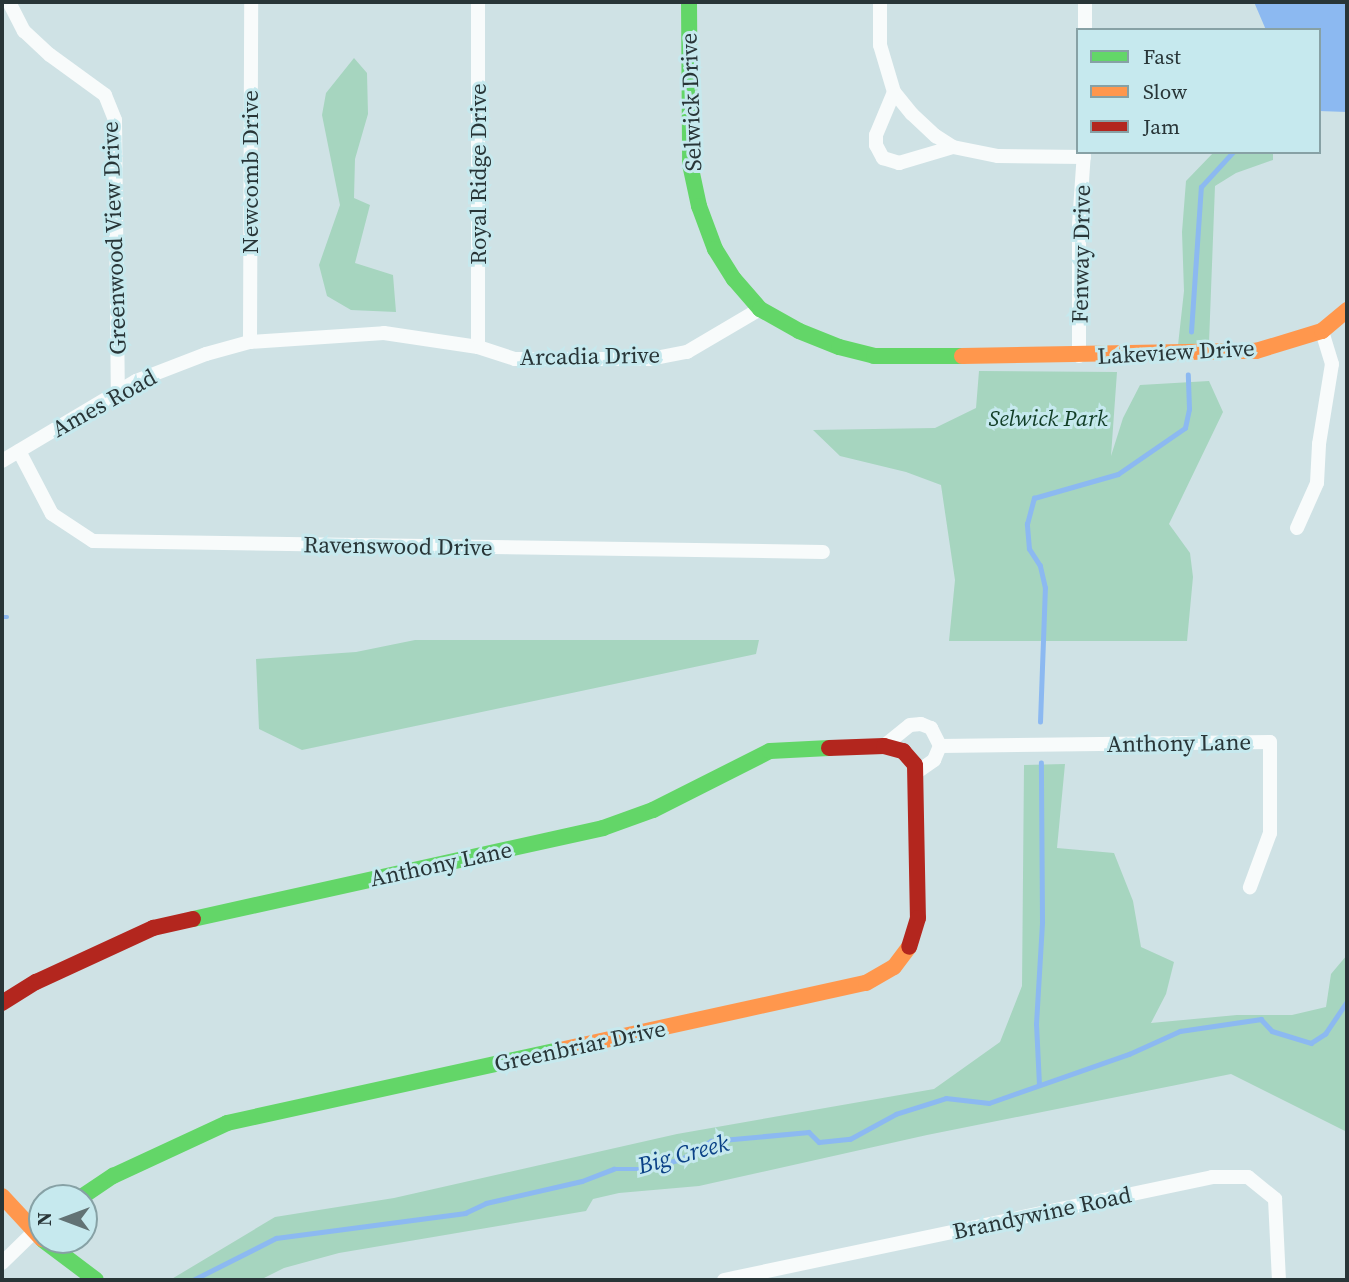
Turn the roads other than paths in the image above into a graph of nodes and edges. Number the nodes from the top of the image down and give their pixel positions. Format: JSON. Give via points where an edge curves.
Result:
{"nodes":[{"id":1,"x":9,"y":2,"type":"edge"},
{"id":2,"x":251,"y":2,"type":"edge"},
{"id":3,"x":478,"y":2,"type":"edge"},
{"id":4,"x":689,"y":2,"type":"edge"},
{"id":5,"x":880,"y":2,"type":"edge"},
{"id":6,"x":1085,"y":2,"type":"edge"},
{"id":7,"x":1085,"y":28,"type":"edge"},
{"id":8,"x":894,"y":92,"type":"junction"},
{"id":9,"x":953,"y":147,"type":"junction"},
{"id":10,"x":1084,"y":155,"type":"edge"},
{"id":11,"x":760,"y":309,"type":"junction"},
{"id":12,"x":1347,"y":310,"type":"edge"},
{"id":13,"x":1322,"y":331,"type":"junction"},
{"id":14,"x":250,"y":342,"type":"junction"},
{"id":15,"x":478,"y":347,"type":"junction"},
{"id":16,"x":1079,"y":356,"type":"junction"},
{"id":17,"x":118,"y":392,"type":"junction"},
{"id":18,"x":19,"y":451,"type":"junction"},
{"id":19,"x":2,"y":461,"type":"edge"},
{"id":20,"x":1297,"y":528,"type":"dead end"},
{"id":21,"x":823,"y":552,"type":"dead end"},
{"id":22,"x":884,"y":746,"type":"junction"},
{"id":23,"x":940,"y":746,"type":"junction"},
{"id":24,"x":917,"y":772,"type":"junction"},
{"id":25,"x":1251,"y":887,"type":"dead end"},
{"id":26,"x":2,"y":1003,"type":"edge"},
{"id":27,"x":98,"y":1186,"type":"edge"},
{"id":28,"x":2,"y":1196,"type":"edge"},
{"id":29,"x":28,"y":1222,"type":"edge"},
{"id":30,"x":28,"y":1242,"type":"edge"},
{"id":31,"x":64,"y":1254,"type":"edge"},
{"id":32,"x":2,"y":1263,"type":"edge"},
{"id":33,"x":96,"y":1280,"type":"edge"},
{"id":34,"x":723,"y":1280,"type":"edge"},
{"id":35,"x":1279,"y":1280,"type":"edge"}],
"edges":[{"from":1,"to":17,"type":"street","name":"Greenwood View Drive","via":[[24,31],[105,95],[115,120]]},
{"from":2,"to":14,"type":"street","name":"Newcomb Drive"},
{"from":3,"to":15,"type":"street","name":"Royal Ridge Drive"},
{"from":4,"to":11,"type":"street","name":"Selwick Drive","via":[[690,164],[696,196],[715,248]]},
{"from":5,"to":8,"type":"street","via":[[880,45]]},
{"from":6,"to":7,"type":"street"},
{"from":8,"to":9,"type":"street","via":[[921,124]]},
{"from":8,"to":9,"type":"street","via":[[876,135],[883,158],[899,163]]},
{"from":9,"to":10,"type":"street","via":[[998,156]]},
{"from":10,"to":16,"type":"street","name":"Fenway Drive"},
{"from":11,"to":15,"type":"street","name":"Arcadia Drive","via":[[687,352],[650,359],[515,359]]},
{"from":11,"to":16,"type":"street","via":[[819,339],[874,356]]},
{"from":12,"to":13,"type":"street","name":"Lakeview Drive"},
{"from":13,"to":16,"type":"street","name":"Lakeview Drive","via":[[1256,351]]},
{"from":13,"to":20,"type":"street","via":[[1332,364],[1317,483]]},
{"from":14,"to":15,"type":"street","name":"Arcadia Drive","via":[[384,333]]},
{"from":14,"to":17,"type":"street","name":"Ames Road","via":[[165,369]]},
{"from":17,"to":18,"type":"street","name":"Ames Road"},
{"from":18,"to":19,"type":"street","name":"Ames Road"},
{"from":18,"to":21,"type":"street","name":"Ravenswood Drive","via":[[52,514],[93,541]]},
{"from":22,"to":23,"type":"street","via":[[910,725],[921,724],[931,728]]},
{"from":22,"to":24,"type":"street","via":[[903,751]]},
{"from":22,"to":26,"type":"street","name":"Anthony Lane","via":[[770,751],[653,810],[603,828],[153,928],[36,982]]},
{"from":23,"to":24,"type":"street","via":[[934,760]]},
{"from":23,"to":25,"type":"street","name":"Anthony Lane","via":[[1270,742],[1270,833]]},
{"from":24,"to":27,"type":"street","name":"Greenbriar Drive","via":[[918,918],[912,943],[894,967],[866,983],[228,1123]]},
{"from":28,"to":29,"type":"street"},
{"from":30,"to":32,"type":"street"},
{"from":31,"to":33,"type":"street"},
{"from":34,"to":35,"type":"street","name":"Brandywine Road","via":[[1212,1177],[1248,1177],[1275,1199]]}]}
